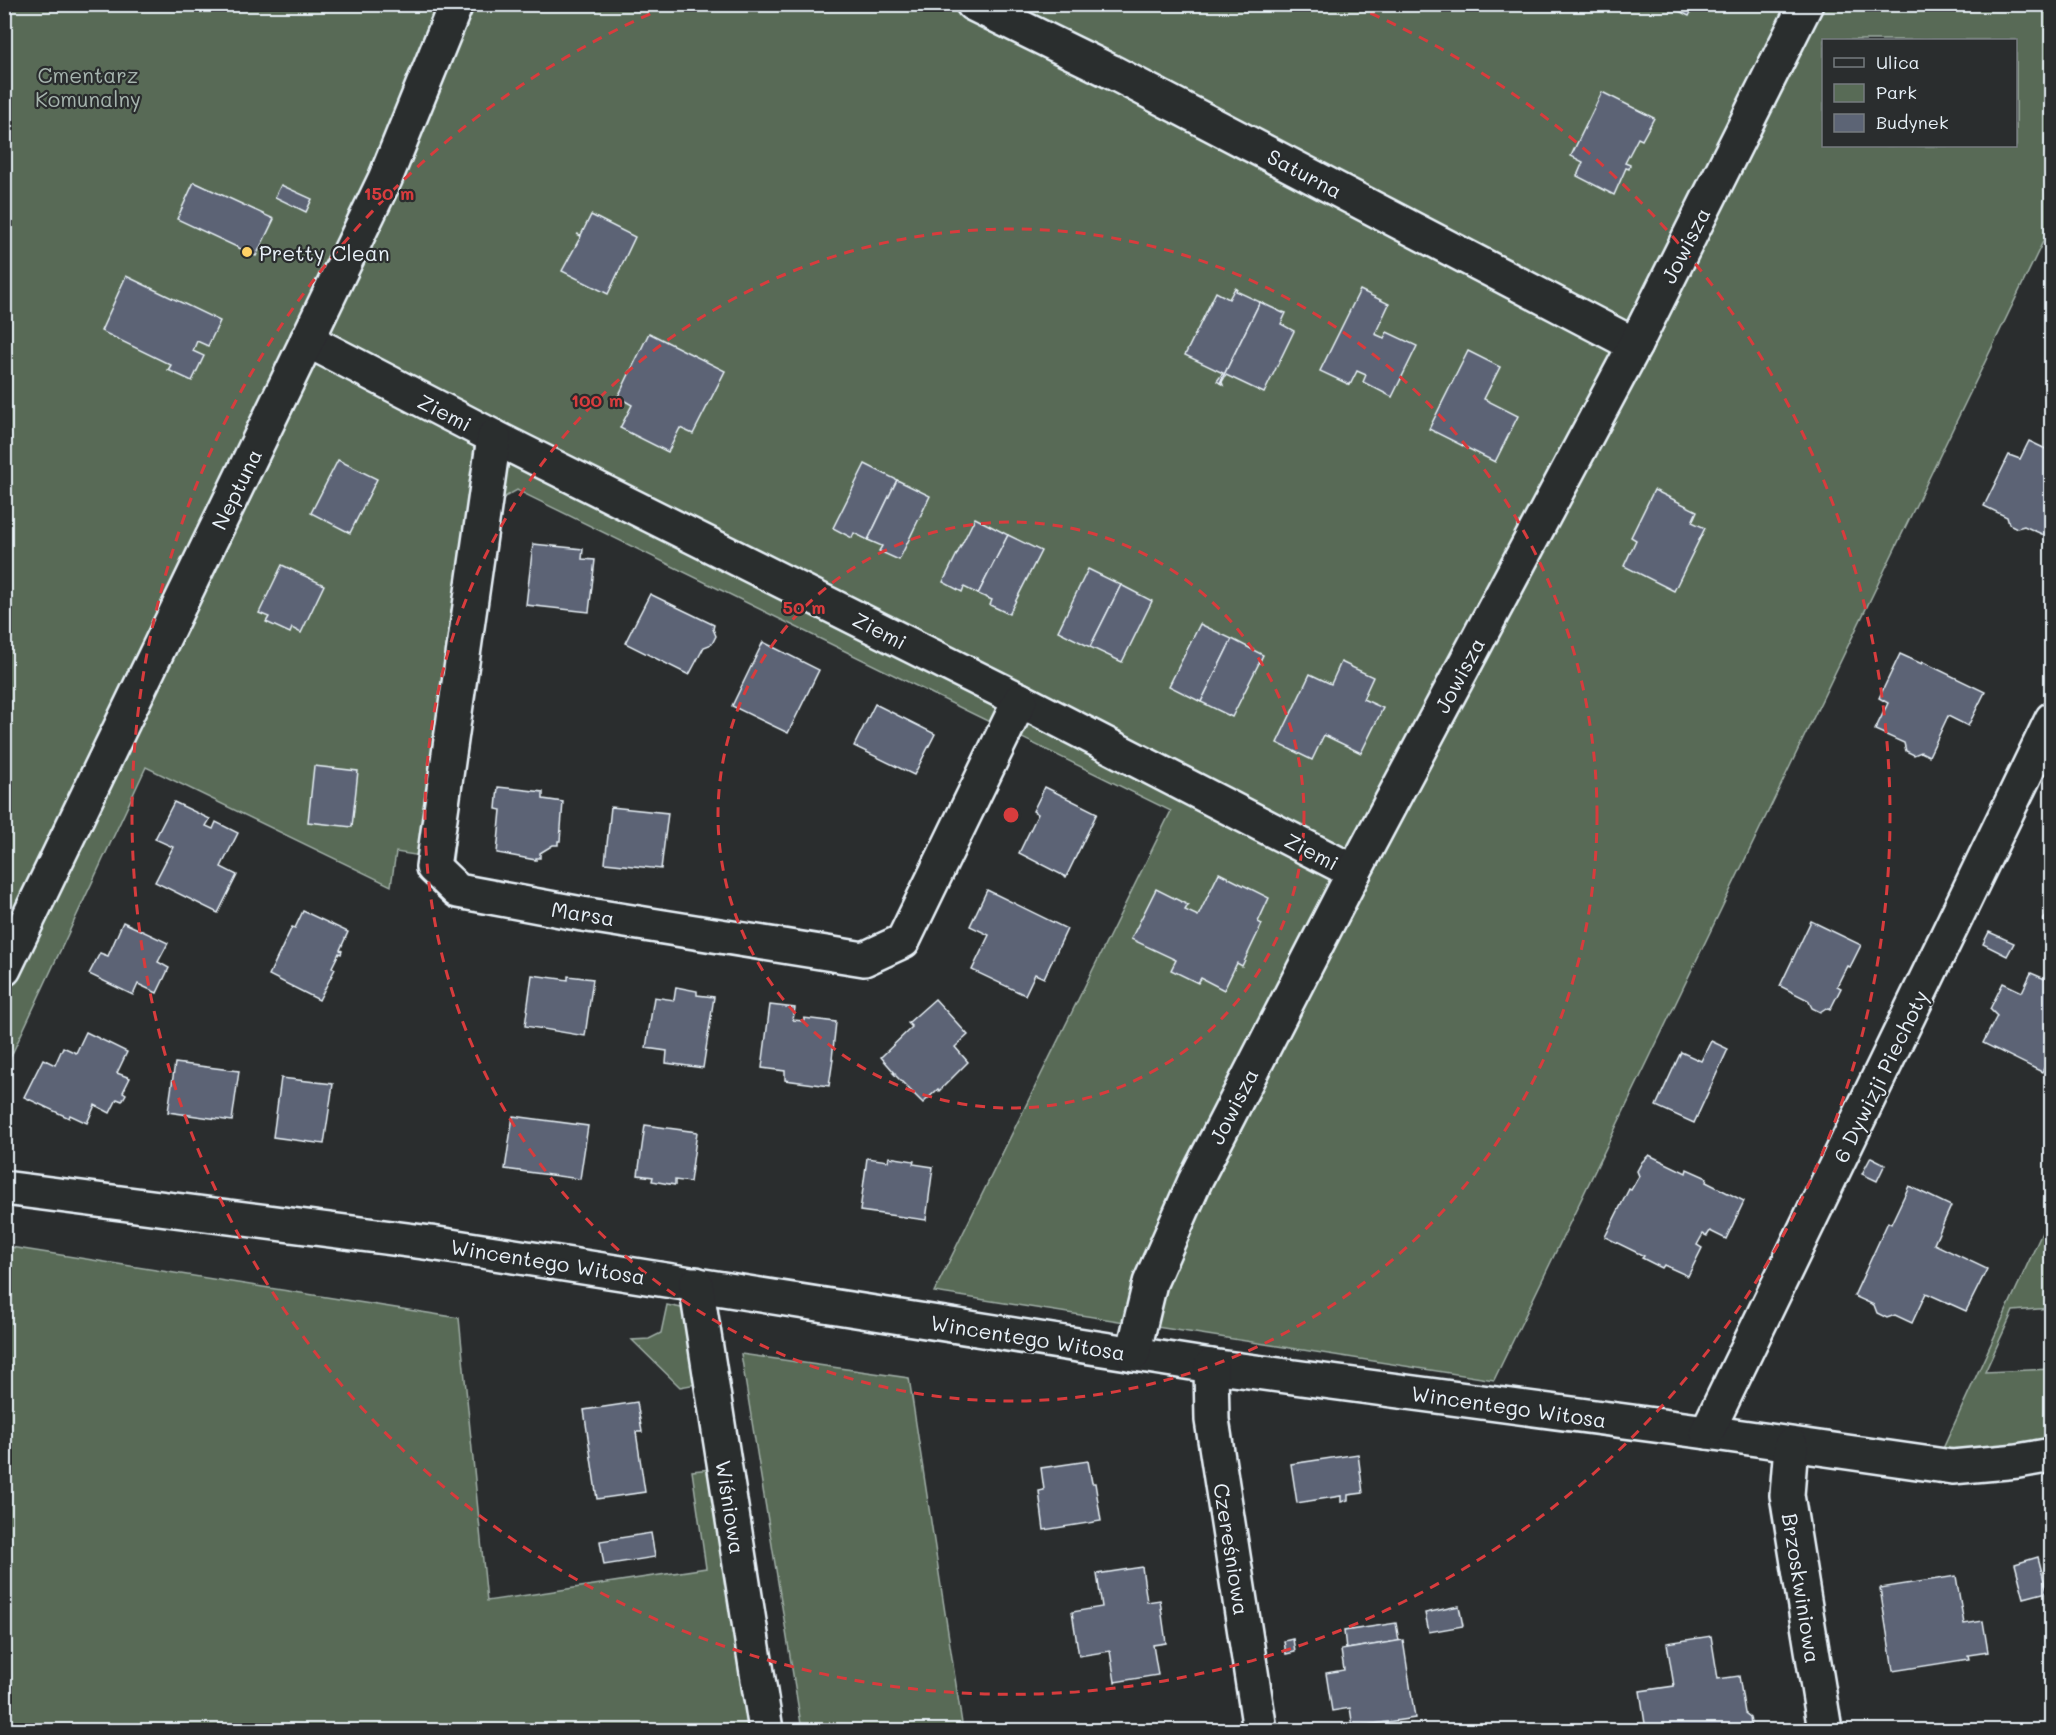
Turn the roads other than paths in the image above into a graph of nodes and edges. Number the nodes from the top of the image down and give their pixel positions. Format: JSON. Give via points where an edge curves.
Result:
{"nodes":[{"id":1,"x":456,"y":4,"type":"edge"},
{"id":2,"x":973,"y":4,"type":"edge"},
{"id":3,"x":1806,"y":4,"type":"edge"},
{"id":4,"x":307,"y":340,"type":"junction"},
{"id":5,"x":1635,"y":345,"type":"junction"},
{"id":6,"x":494,"y":437,"type":"junction"},
{"id":7,"x":1020,"y":700,"type":"junction"},
{"id":8,"x":2052,"y":719,"type":"edge"},
{"id":9,"x":1354,"y":872,"type":"junction"},
{"id":10,"x":4,"y":969,"type":"edge"},
{"id":11,"x":4,"y":1188,"type":"edge"},
{"id":12,"x":696,"y":1284,"type":"junction"},
{"id":13,"x":1133,"y":1354,"type":"junction"},
{"id":14,"x":1211,"y":1366,"type":"junction"},
{"id":15,"x":1707,"y":1432,"type":"junction"},
{"id":16,"x":1791,"y":1445,"type":"junction"},
{"id":17,"x":2052,"y":1455,"type":"edge"},
{"id":18,"x":766,"y":1731,"type":"edge"},
{"id":19,"x":1260,"y":1731,"type":"edge"},
{"id":20,"x":1825,"y":1731,"type":"edge"}],
"edges":[{"from":1,"to":4,"type":"street","name":"Neptuna","via":[[385,179]]},
{"from":2,"to":5,"type":"street","name":"Saturna","via":[[1110,71]]},
{"from":3,"to":5,"type":"street","name":"Jowisza"},
{"from":4,"to":6,"type":"street","name":"Ziemi"},
{"from":4,"to":10,"type":"street","name":"Neptuna"},
{"from":5,"to":9,"type":"street","name":"Jowisza"},
{"from":6,"to":7,"type":"street","name":"Ziemi"},
{"from":6,"to":7,"type":"street","name":"Marsa","via":[[433,867],[458,891],[864,959],[903,941]]},
{"from":7,"to":9,"type":"street","name":"Ziemi"},
{"from":8,"to":15,"type":"street","name":"6 Dywizji Piechoty"},
{"from":9,"to":13,"type":"street","name":"Jowisza","via":[[1195,1181],[1150,1283]]},
{"from":11,"to":12,"type":"street","name":"Wincentego Witosa","via":[[419,1242]]},
{"from":12,"to":13,"type":"street","name":"Wincentego Witosa"},
{"from":12,"to":18,"type":"street","name":"Wiśniowa"},
{"from":13,"to":14,"type":"street","name":"Wincentego Witosa"},
{"from":14,"to":15,"type":"street","name":"Wincentego Witosa"},
{"from":14,"to":19,"type":"street","name":"Czereśniowa","via":[[1212,1420]]},
{"from":15,"to":16,"type":"street","name":"Wincentego Witosa"},
{"from":16,"to":17,"type":"street","name":"Wincentego Witosa","via":[[1952,1467]]},
{"from":16,"to":20,"type":"street","name":"Brzoskwiniowa","via":[[1787,1496]]}]}
